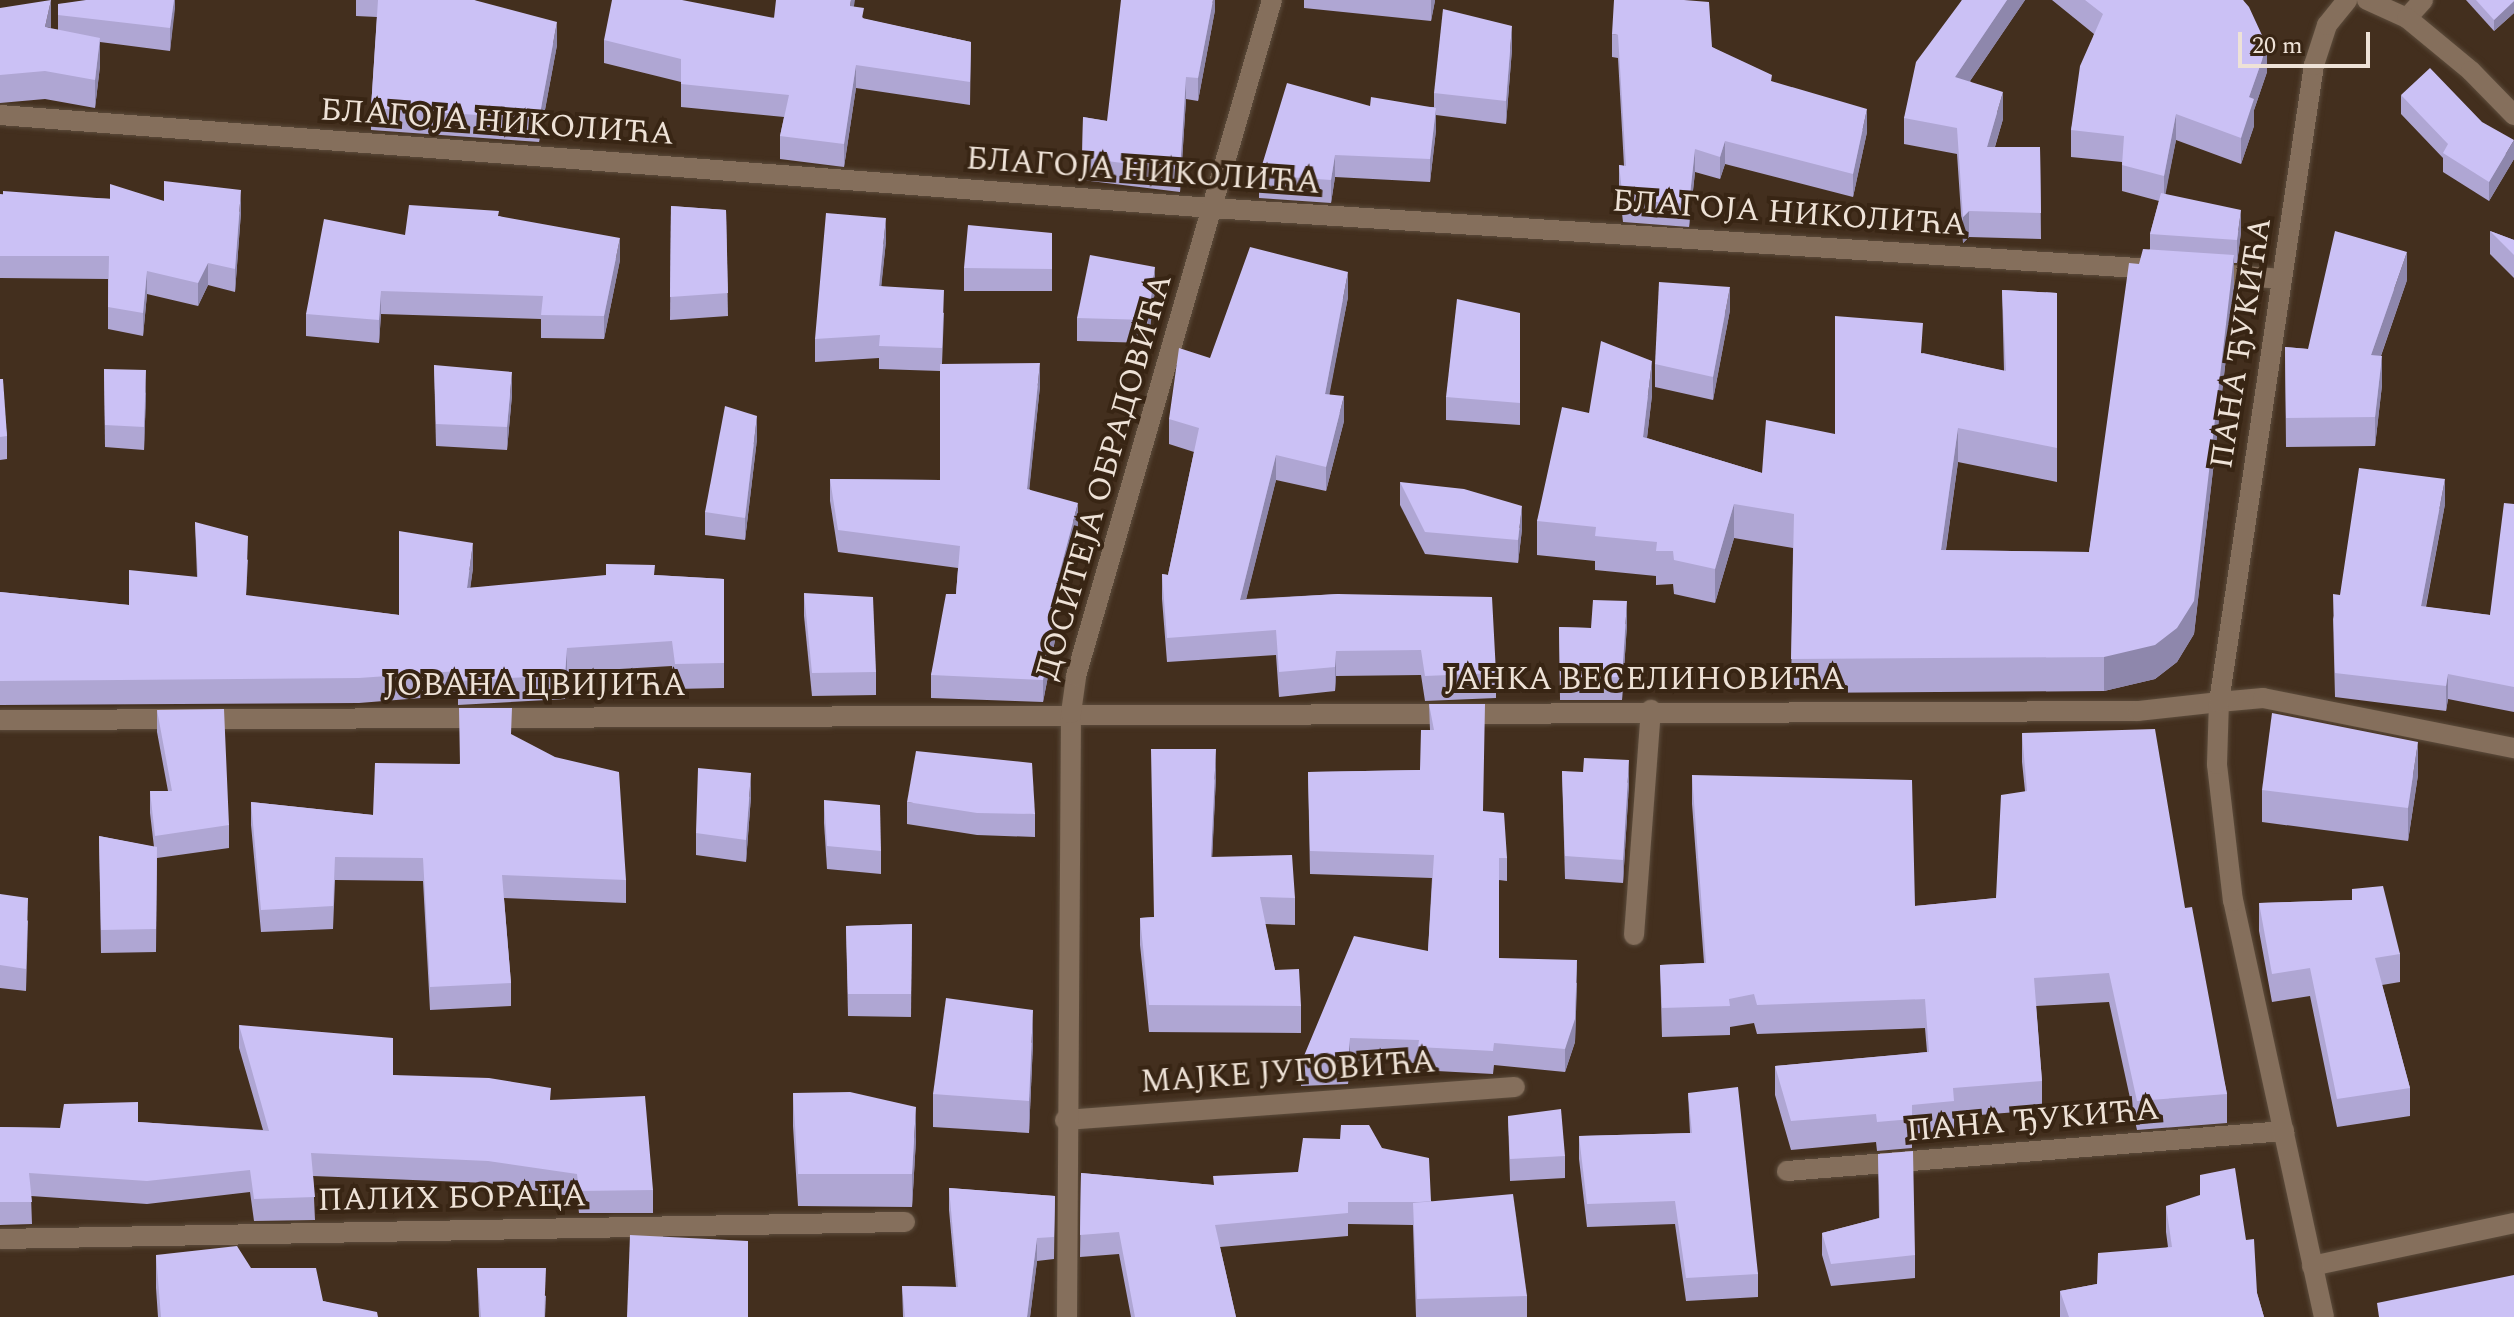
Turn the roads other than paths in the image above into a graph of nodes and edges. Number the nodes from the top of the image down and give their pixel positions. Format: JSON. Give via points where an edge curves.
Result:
{"nodes":[{"id":1,"x":1272,"y":0,"type":"edge"},
{"id":2,"x":2347,"y":0,"type":"edge"},
{"id":3,"x":2367,"y":0,"type":"edge"},
{"id":4,"x":2423,"y":0,"type":"edge"},
{"id":5,"x":2407,"y":18,"type":"junction"},
{"id":6,"x":0,"y":115,"type":"edge"},
{"id":7,"x":2514,"y":115,"type":"edge"},
{"id":8,"x":1212,"y":208,"type":"junction"},
{"id":9,"x":2282,"y":279,"type":"junction"},
{"id":10,"x":2219,"y":702,"type":"junction"},
{"id":11,"x":1651,"y":710,"type":"junction"},
{"id":12,"x":1071,"y":713,"type":"junction"},
{"id":13,"x":0,"y":720,"type":"edge"},
{"id":14,"x":2514,"y":748,"type":"edge"},
{"id":15,"x":1634,"y":935,"type":"dead end"},
{"id":16,"x":1515,"y":1087,"type":"dead end"},
{"id":17,"x":1065,"y":1120,"type":"junction"},
{"id":18,"x":2284,"y":1131,"type":"junction"},
{"id":19,"x":1787,"y":1171,"type":"dead end"},
{"id":20,"x":905,"y":1222,"type":"dead end"},
{"id":21,"x":2514,"y":1223,"type":"edge"},
{"id":22,"x":0,"y":1239,"type":"edge"},
{"id":23,"x":2312,"y":1266,"type":"junction"},
{"id":24,"x":1067,"y":1317,"type":"edge"},
{"id":25,"x":2324,"y":1317,"type":"edge"}],
"edges":[{"from":1,"to":8,"type":"street","name":"ДОСИТЕЈА ОБРАДОВИЋА"},
{"from":2,"to":9,"type":"street","name":"ПАНА ЂУКИЋА","via":[[2318,45]]},
{"from":3,"to":5,"type":"street"},
{"from":4,"to":5,"type":"street"},
{"from":5,"to":7,"type":"street"},
{"from":6,"to":8,"type":"street","name":"БЛАГОЈА НИКОЛИЋА"},
{"from":8,"to":9,"type":"street","name":"БЛАГОЈА НИКОЛИЋА"},
{"from":8,"to":12,"type":"street","name":"ДОСИТЕЈА ОБРАДОВИЋА","via":[[1076,676]]},
{"from":9,"to":10,"type":"street","name":"ПАНА ЂУКИЋА"},
{"from":10,"to":11,"type":"street","name":"ЈАНКА ВЕСЕЛИНОВИЋА","via":[[2138,711]]},
{"from":10,"to":14,"type":"street","via":[[2263,698]]},
{"from":10,"to":18,"type":"street","name":"ПАНА ЂУКИЋА","via":[[2217,764],[2233,901]]},
{"from":11,"to":12,"type":"street","name":"ЈАНКА ВЕСЕЛИНОВИЋА"},
{"from":11,"to":15,"type":"street"},
{"from":12,"to":13,"type":"street","name":"ЈОВАНА ЦВИЈИЋА"},
{"from":12,"to":17,"type":"street","name":"ДОСИТЕЈА ОБРАДОВИЋА"},
{"from":16,"to":17,"type":"street","name":"МАЈКЕ ЈУГОВИЋА"},
{"from":17,"to":24,"type":"street","name":"ДОСИТЕЈА ОБРАДОВИЋА"},
{"from":18,"to":19,"type":"street","name":"ПАНА ЂУКИЋА"},
{"from":18,"to":23,"type":"street","name":"ПАНА ЂУКИЋА"},
{"from":20,"to":22,"type":"street","name":"ПАЛИХ БОРАЦА"},
{"from":21,"to":23,"type":"street"},
{"from":23,"to":25,"type":"street","name":"ПАНА ЂУКИЋА"}]}
